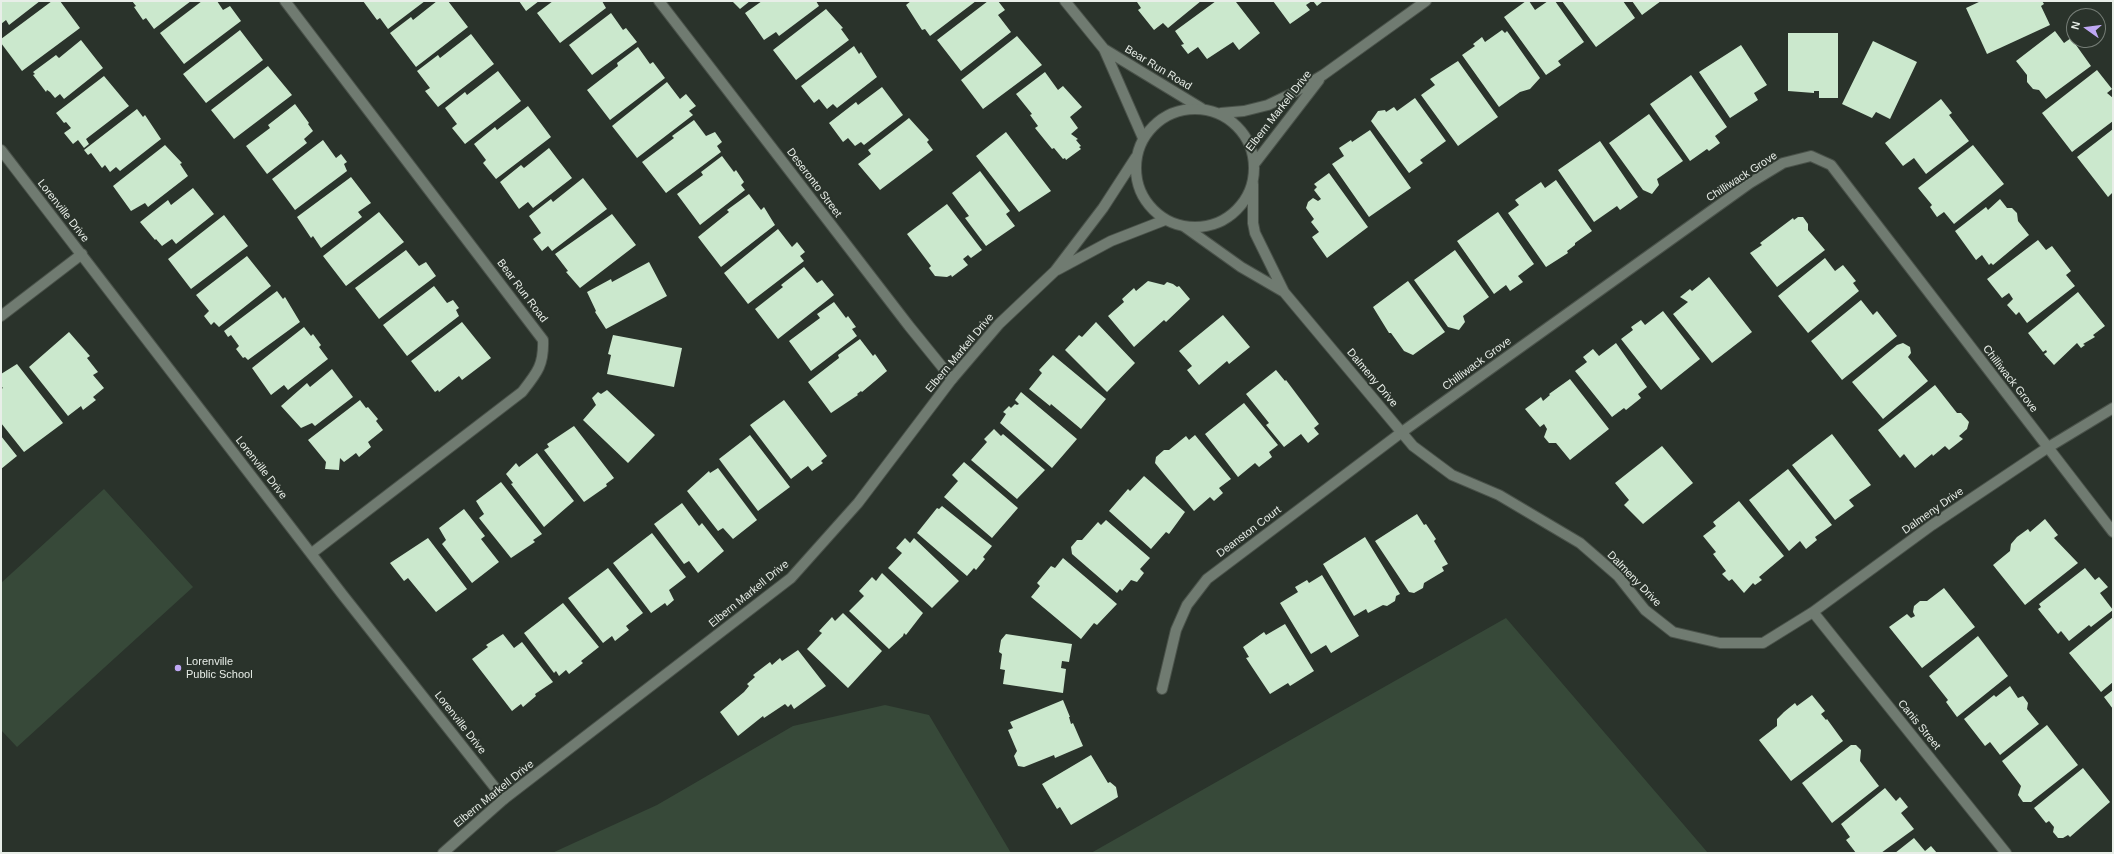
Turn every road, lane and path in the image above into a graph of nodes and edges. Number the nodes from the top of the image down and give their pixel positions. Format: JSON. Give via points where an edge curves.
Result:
{"nodes":[{"id":1,"x":285,"y":1,"type":"edge"},
{"id":2,"x":660,"y":1,"type":"edge"},
{"id":3,"x":1065,"y":1,"type":"edge"},
{"id":4,"x":1426,"y":1,"type":"edge"},
{"id":5,"x":1104,"y":49,"type":"junction"},
{"id":6,"x":1323,"y":75,"type":"junction"},
{"id":7,"x":1201,"y":108,"type":"junction"},
{"id":8,"x":1220,"y":113,"type":"junction"},
{"id":9,"x":1143,"y":138,"type":"junction"},
{"id":10,"x":1,"y":150,"type":"edge"},
{"id":11,"x":1136,"y":157,"type":"junction"},
{"id":12,"x":1255,"y":163,"type":"junction"},
{"id":13,"x":1253,"y":184,"type":"junction"},
{"id":14,"x":1165,"y":220,"type":"junction"},
{"id":15,"x":1185,"y":227,"type":"junction"},
{"id":16,"x":82,"y":254,"type":"junction"},
{"id":17,"x":1055,"y":271,"type":"junction"},
{"id":18,"x":1284,"y":292,"type":"junction"},
{"id":19,"x":1,"y":316,"type":"edge"},
{"id":20,"x":952,"y":379,"type":"junction"},
{"id":21,"x":2113,"y":408,"type":"edge"},
{"id":22,"x":1402,"y":432,"type":"junction"},
{"id":23,"x":2047,"y":448,"type":"junction"},
{"id":24,"x":2113,"y":532,"type":"edge"},
{"id":25,"x":312,"y":553,"type":"junction"},
{"id":26,"x":1813,"y":612,"type":"junction"},
{"id":27,"x":1162,"y":689,"type":"dead end"},
{"id":28,"x":504,"y":799,"type":"junction"},
{"id":29,"x":443,"y":853,"type":"edge"},
{"id":30,"x":2006,"y":853,"type":"edge"}],
"edges":[{"from":1,"to":25,"type":"street","name":"Bear Run Road","via":[[543,340],[543,355],[537,373],[522,392]]},
{"from":2,"to":20,"type":"street","name":"Deseronto Street"},
{"from":3,"to":5,"type":"street","name":"Bear Run Road"},
{"from":4,"to":6,"type":"street","name":"Elbern Markell Drive"},
{"from":5,"to":7,"type":"street","name":"Bear Run Road"},
{"from":5,"to":9,"type":"street","name":"Bear Run Road"},
{"from":6,"to":8,"type":"street","name":"Elbern Markell Drive","via":[[1268,106]]},
{"from":6,"to":12,"type":"street","name":"Elbern Markell Drive"},
{"from":7,"to":8,"type":"street"},
{"from":7,"to":9,"type":"street","via":[[1180,109],[1157,122]]},
{"from":8,"to":12,"type":"street","via":[[1237,125],[1249,142]]},
{"from":9,"to":11,"type":"street"},
{"from":10,"to":16,"type":"street","name":"Lorenville Drive"},
{"from":11,"to":14,"type":"street","via":[[1136,178],[1143,198],[1156,214]]},
{"from":11,"to":17,"type":"street","name":"Elbern Markell Drive","via":[[1103,208]]},
{"from":12,"to":13,"type":"street"},
{"from":13,"to":15,"type":"street","via":[[1241,206],[1225,220],[1206,227]]},
{"from":13,"to":18,"type":"street","name":"Dalmeny Drive","via":[[1255,233]]},
{"from":14,"to":15,"type":"street"},
{"from":14,"to":17,"type":"street","name":"Elbern Markell Drive","via":[[1111,241]]},
{"from":15,"to":18,"type":"street","name":"Dalmeny Drive","via":[[1241,267]]},
{"from":16,"to":19,"type":"street"},
{"from":16,"to":25,"type":"street","name":"Lorenville Drive"},
{"from":17,"to":20,"type":"street","name":"Elbern Markell Drive","via":[[999,324]]},
{"from":18,"to":22,"type":"street","name":"Dalmeny Drive"},
{"from":20,"to":28,"type":"street","name":"Elbern Markell Drive","via":[[858,503],[791,578]]},
{"from":21,"to":23,"type":"street","name":"Dalmeny Drive"},
{"from":22,"to":23,"type":"street","name":"Chilliwack Grove","via":[[1750,183],[1782,163],[1811,156],[1831,165]]},
{"from":22,"to":26,"type":"street","name":"Dalmeny Drive","via":[[1413,446],[1452,475],[1499,495],[1580,543],[1618,576],[1645,610],[1673,632],[1720,644],[1763,643]]},
{"from":22,"to":27,"type":"street","name":"Deanston Court","via":[[1207,579],[1187,605],[1176,630]]},
{"from":23,"to":24,"type":"street","name":"Chilliwack Grove"},
{"from":23,"to":26,"type":"street","name":"Dalmeny Drive","via":[[1932,525]]},
{"from":25,"to":28,"type":"street","name":"Lorenville Drive"},
{"from":26,"to":30,"type":"street","name":"Canis Street"},
{"from":28,"to":29,"type":"street","name":"Elbern Markell Drive"}]}
